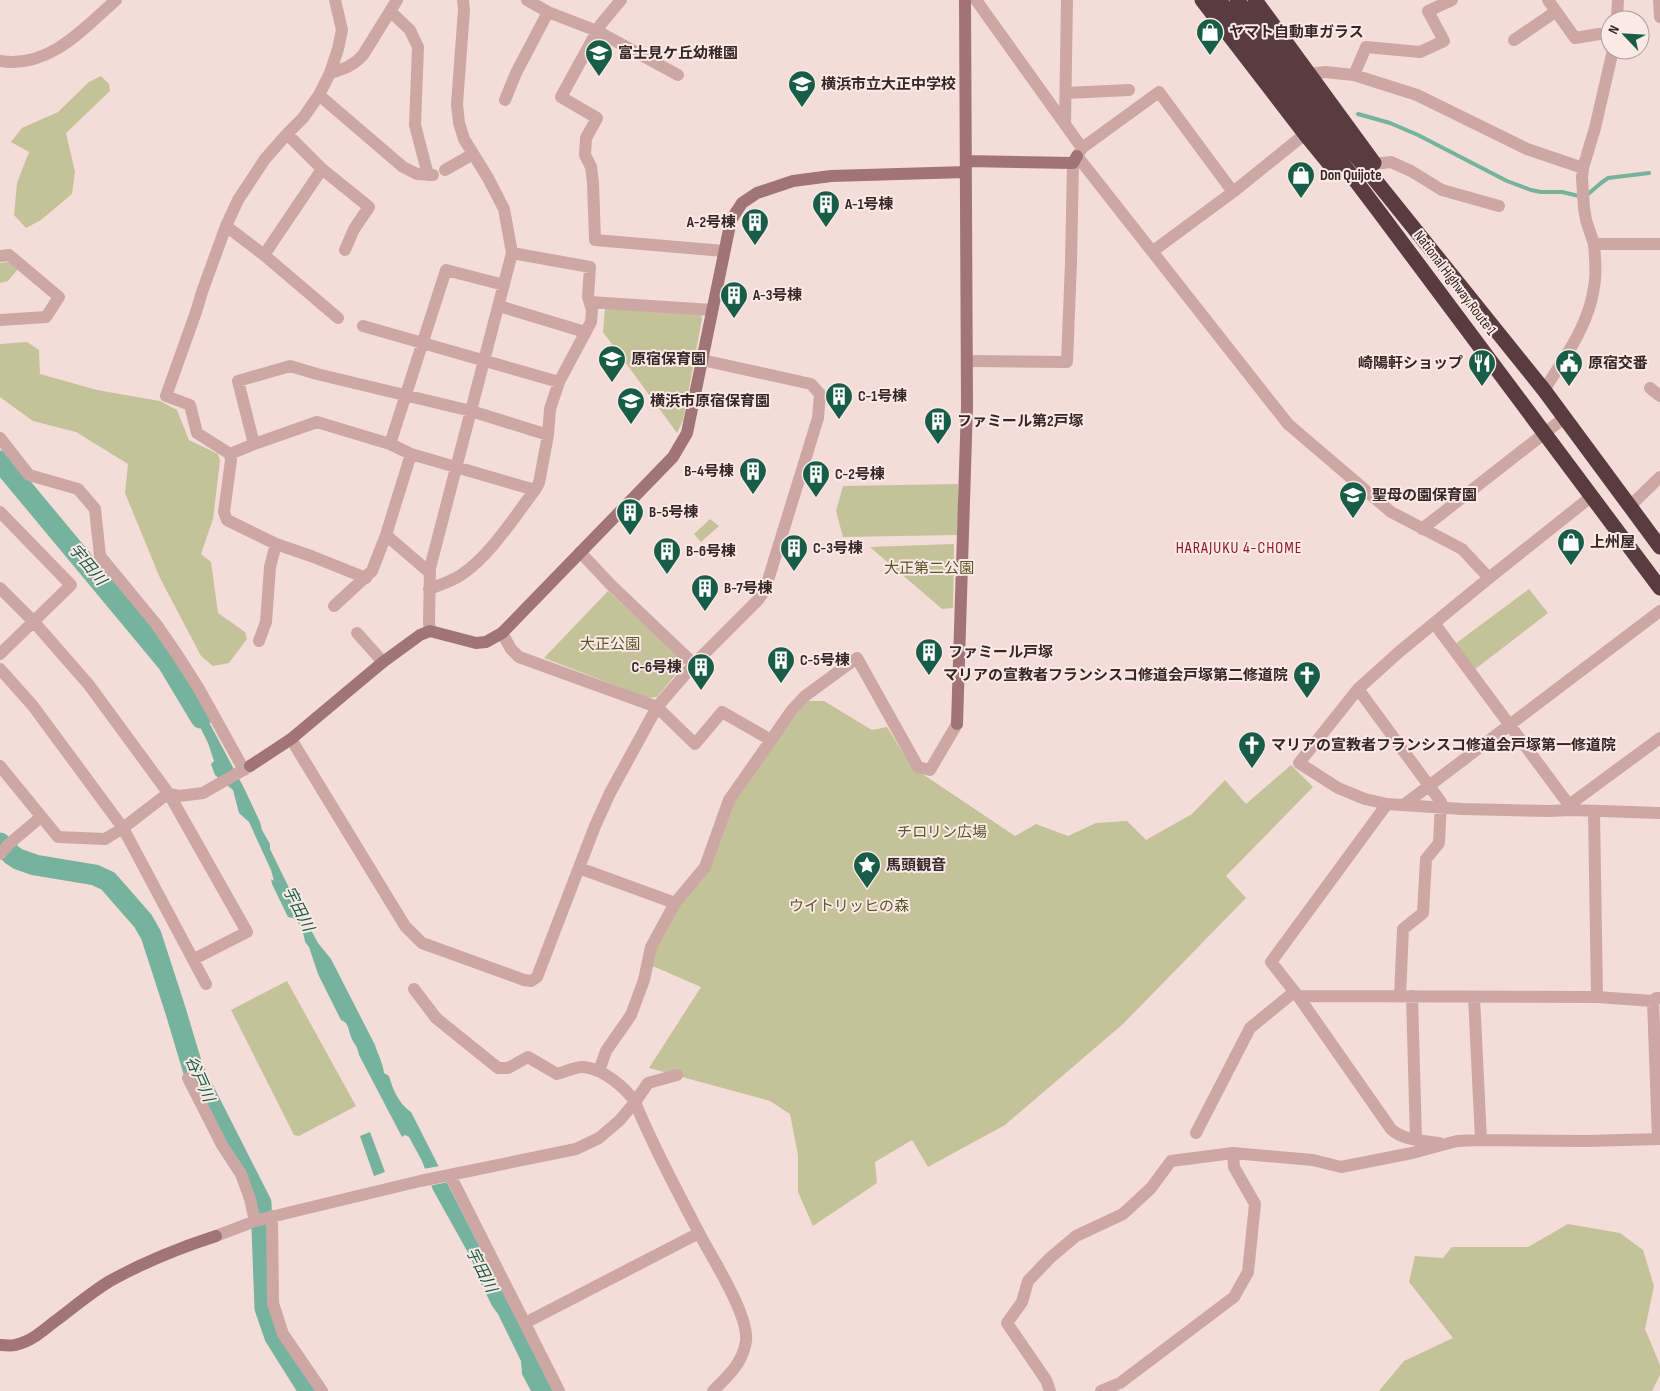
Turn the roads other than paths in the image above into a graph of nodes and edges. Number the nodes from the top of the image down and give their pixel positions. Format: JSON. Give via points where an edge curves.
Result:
{"nodes":[{"id":1,"x":116,"y":0,"type":"edge"},
{"id":2,"x":335,"y":0,"type":"edge"},
{"id":3,"x":398,"y":0,"type":"edge"},
{"id":4,"x":463,"y":0,"type":"edge"},
{"id":5,"x":527,"y":0,"type":"edge"},
{"id":6,"x":621,"y":0,"type":"edge"},
{"id":7,"x":965,"y":0,"type":"edge"},
{"id":8,"x":976,"y":0,"type":"edge"},
{"id":9,"x":1068,"y":0,"type":"edge"},
{"id":10,"x":1202,"y":0,"type":"edge"},
{"id":11,"x":1219,"y":0,"type":"edge"},
{"id":12,"x":1237,"y":0,"type":"edge"},
{"id":13,"x":1255,"y":0,"type":"edge"},
{"id":14,"x":1452,"y":0,"type":"edge"},
{"id":15,"x":1548,"y":0,"type":"edge"},
{"id":16,"x":1658,"y":0,"type":"edge"},
{"id":17,"x":1426,"y":5,"type":"edge"},
{"id":18,"x":391,"y":12,"type":"junction"},
{"id":19,"x":548,"y":12,"type":"junction"},
{"id":20,"x":1555,"y":12,"type":"junction"},
{"id":21,"x":1660,"y":17,"type":"edge"},
{"id":22,"x":597,"y":31,"type":"junction"},
{"id":23,"x":1599,"y":34,"type":"dead end"},
{"id":24,"x":1514,"y":40,"type":"dead end"},
{"id":25,"x":1610,"y":60,"type":"edge"},
{"id":26,"x":0,"y":61,"type":"edge"},
{"id":27,"x":330,"y":73,"type":"junction"},
{"id":28,"x":1310,"y":74,"type":"junction"},
{"id":29,"x":678,"y":75,"type":"dead end"},
{"id":30,"x":1354,"y":75,"type":"junction"},
{"id":31,"x":1129,"y":90,"type":"dead end"},
{"id":32,"x":1066,"y":94,"type":"junction"},
{"id":33,"x":319,"y":95,"type":"junction"},
{"id":34,"x":505,"y":100,"type":"dead end"},
{"id":35,"x":1065,"y":124,"type":"junction"},
{"id":36,"x":287,"y":134,"type":"junction"},
{"id":37,"x":1305,"y":134,"type":"junction"},
{"id":38,"x":473,"y":154,"type":"junction"},
{"id":39,"x":1077,"y":155,"type":"junction"},
{"id":40,"x":1374,"y":164,"type":"junction"},
{"id":41,"x":966,"y":167,"type":"junction"},
{"id":42,"x":1583,"y":168,"type":"junction"},
{"id":43,"x":322,"y":169,"type":"junction"},
{"id":44,"x":436,"y":173,"type":"junction"},
{"id":45,"x":1233,"y":192,"type":"junction"},
{"id":46,"x":1499,"y":206,"type":"dead end"},
{"id":47,"x":226,"y":226,"type":"junction"},
{"id":48,"x":1594,"y":244,"type":"junction"},
{"id":49,"x":1660,"y":244,"type":"edge"},
{"id":50,"x":345,"y":250,"type":"dead end"},
{"id":51,"x":724,"y":251,"type":"junction"},
{"id":52,"x":1153,"y":251,"type":"junction"},
{"id":53,"x":512,"y":253,"type":"junction"},
{"id":54,"x":264,"y":254,"type":"junction"},
{"id":55,"x":0,"y":256,"type":"edge"},
{"id":56,"x":504,"y":286,"type":"junction"},
{"id":57,"x":1473,"y":300,"type":"junction"},
{"id":58,"x":590,"y":302,"type":"junction"},
{"id":59,"x":499,"y":306,"type":"junction"},
{"id":60,"x":712,"y":310,"type":"junction"},
{"id":61,"x":1455,"y":312,"type":"junction"},
{"id":62,"x":338,"y":318,"type":"dead end"},
{"id":63,"x":0,"y":320,"type":"edge"},
{"id":64,"x":364,"y":326,"type":"dead end"},
{"id":65,"x":585,"y":332,"type":"junction"},
{"id":66,"x":423,"y":342,"type":"junction"},
{"id":67,"x":484,"y":359,"type":"junction"},
{"id":68,"x":702,"y":360,"type":"junction"},
{"id":69,"x":967,"y":361,"type":"junction"},
{"id":70,"x":559,"y":382,"type":"junction"},
{"id":71,"x":1544,"y":390,"type":"junction"},
{"id":72,"x":405,"y":394,"type":"junction"},
{"id":73,"x":471,"y":411,"type":"junction"},
{"id":74,"x":1564,"y":418,"type":"junction"},
{"id":75,"x":1544,"y":433,"type":"junction"},
{"id":76,"x":548,"y":435,"type":"junction"},
{"id":77,"x":0,"y":438,"type":"edge"},
{"id":78,"x":254,"y":444,"type":"junction"},
{"id":79,"x":390,"y":444,"type":"junction"},
{"id":80,"x":230,"y":454,"type":"junction"},
{"id":81,"x":411,"y":454,"type":"junction"},
{"id":82,"x":457,"y":468,"type":"junction"},
{"id":83,"x":1660,"y":477,"type":"edge"},
{"id":84,"x":535,"y":490,"type":"junction"},
{"id":85,"x":1592,"y":496,"type":"junction"},
{"id":86,"x":1630,"y":506,"type":"junction"},
{"id":87,"x":0,"y":512,"type":"edge"},
{"id":88,"x":1422,"y":529,"type":"junction"},
{"id":89,"x":386,"y":535,"type":"junction"},
{"id":90,"x":276,"y":544,"type":"junction"},
{"id":91,"x":1660,"y":547,"type":"edge"},
{"id":92,"x":580,"y":552,"type":"junction"},
{"id":93,"x":429,"y":572,"type":"junction"},
{"id":94,"x":366,"y":578,"type":"junction"},
{"id":95,"x":1488,"y":578,"type":"junction"},
{"id":96,"x":0,"y":588,"type":"edge"},
{"id":97,"x":1660,"y":588,"type":"edge"},
{"id":98,"x":429,"y":589,"type":"junction"},
{"id":99,"x":334,"y":606,"type":"dead end"},
{"id":100,"x":1660,"y":611,"type":"edge"},
{"id":101,"x":34,"y":622,"type":"junction"},
{"id":102,"x":1434,"y":623,"type":"junction"},
{"id":103,"x":430,"y":631,"type":"junction"},
{"id":104,"x":502,"y":633,"type":"junction"},
{"id":105,"x":357,"y":634,"type":"dead end"},
{"id":106,"x":259,"y":641,"type":"dead end"},
{"id":107,"x":0,"y":654,"type":"edge"},
{"id":108,"x":383,"y":662,"type":"junction"},
{"id":109,"x":694,"y":664,"type":"junction"},
{"id":110,"x":0,"y":669,"type":"edge"},
{"id":111,"x":1358,"y":689,"type":"junction"},
{"id":112,"x":657,"y":707,"type":"junction"},
{"id":113,"x":1508,"y":725,"type":"junction"},
{"id":114,"x":1660,"y":738,"type":"edge"},
{"id":115,"x":291,"y":739,"type":"junction"},
{"id":116,"x":771,"y":740,"type":"junction"},
{"id":117,"x":0,"y":766,"type":"edge"},
{"id":118,"x":243,"y":770,"type":"junction"},
{"id":119,"x":1429,"y":786,"type":"junction"},
{"id":120,"x":169,"y":794,"type":"junction"},
{"id":121,"x":1387,"y":804,"type":"junction"},
{"id":122,"x":1405,"y":804,"type":"junction"},
{"id":123,"x":1440,"y":808,"type":"junction"},
{"id":124,"x":1570,"y":808,"type":"junction"},
{"id":125,"x":1594,"y":811,"type":"junction"},
{"id":126,"x":1660,"y":814,"type":"edge"},
{"id":127,"x":41,"y":817,"type":"junction"},
{"id":128,"x":123,"y":828,"type":"junction"},
{"id":129,"x":0,"y":854,"type":"edge"},
{"id":130,"x":579,"y":868,"type":"junction"},
{"id":131,"x":675,"y":903,"type":"junction"},
{"id":132,"x":194,"y":959,"type":"junction"},
{"id":133,"x":206,"y":984,"type":"dead end"},
{"id":134,"x":414,"y":989,"type":"dead end"},
{"id":135,"x":1296,"y":994,"type":"junction"},
{"id":136,"x":1406,"y":996,"type":"junction"},
{"id":137,"x":1474,"y":997,"type":"junction"},
{"id":138,"x":1597,"y":997,"type":"junction"},
{"id":139,"x":1657,"y":1000,"type":"edge"},
{"id":140,"x":599,"y":1071,"type":"junction"},
{"id":141,"x":677,"y":1075,"type":"dead end"},
{"id":142,"x":188,"y":1078,"type":"dead end"},
{"id":143,"x":635,"y":1102,"type":"junction"},
{"id":144,"x":1196,"y":1132,"type":"dead end"},
{"id":145,"x":1659,"y":1139,"type":"edge"},
{"id":146,"x":1416,"y":1140,"type":"junction"},
{"id":147,"x":1481,"y":1140,"type":"junction"},
{"id":148,"x":1444,"y":1143,"type":"junction"},
{"id":149,"x":1233,"y":1153,"type":"junction"},
{"id":150,"x":447,"y":1176,"type":"junction"},
{"id":151,"x":264,"y":1218,"type":"junction"},
{"id":152,"x":699,"y":1233,"type":"junction"},
{"id":153,"x":525,"y":1323,"type":"junction"},
{"id":154,"x":0,"y":1345,"type":"edge"},
{"id":155,"x":322,"y":1391,"type":"edge"},
{"id":156,"x":560,"y":1391,"type":"edge"},
{"id":157,"x":714,"y":1391,"type":"edge"},
{"id":158,"x":1050,"y":1391,"type":"edge"},
{"id":159,"x":1101,"y":1391,"type":"edge"}],
"edges":[{"from":1,"to":26,"type":"street","via":[[75,37],[46,55],[24,62]]},
{"from":2,"to":27,"type":"street","via":[[342,30]]},
{"from":3,"to":18,"type":"street"},
{"from":4,"to":38,"type":"street","via":[[457,104],[464,139]]},
{"from":5,"to":19,"type":"street"},
{"from":6,"to":22,"type":"street"},
{"from":7,"to":41,"type":"street"},
{"from":8,"to":35,"type":"street"},
{"from":9,"to":32,"type":"street"},
{"from":10,"to":37,"type":"highway"},
{"from":11,"to":61,"type":"highway","name":"National Highway Route 1"},
{"from":12,"to":57,"type":"highway","name":"National Highway Route 1","via":[[1339,135]]},
{"from":13,"to":28,"type":"highway"},
{"from":14,"to":17,"type":"street"},
{"from":15,"to":20,"type":"street"},
{"from":16,"to":21,"type":"street"},
{"from":17,"to":30,"type":"street","via":[[1444,41],[1420,52],[1366,47]]},
{"from":18,"to":27,"type":"street","via":[[363,55],[346,68]]},
{"from":18,"to":44,"type":"street","via":[[410,30],[418,47],[415,125]]},
{"from":19,"to":22,"type":"street"},
{"from":19,"to":34,"type":"street"},
{"from":20,"to":23,"type":"street","via":[[1575,38]]},
{"from":20,"to":24,"type":"street"},
{"from":22,"to":29,"type":"street"},
{"from":22,"to":51,"type":"street","via":[[561,97],[597,118],[586,138],[585,155],[593,183],[594,240]]},
{"from":25,"to":42,"type":"street"},
{"from":27,"to":33,"type":"street"},
{"from":28,"to":30,"type":"street"},
{"from":28,"to":40,"type":"highway"},
{"from":30,"to":42,"type":"street","via":[[1417,95],[1527,149]]},
{"from":31,"to":32,"type":"street"},
{"from":32,"to":35,"type":"street"},
{"from":33,"to":36,"type":"street"},
{"from":33,"to":44,"type":"street","via":[[403,167],[416,174]]},
{"from":35,"to":39,"type":"street"},
{"from":36,"to":43,"type":"street"},
{"from":36,"to":47,"type":"street","via":[[265,159],[238,200]]},
{"from":37,"to":45,"type":"street"},
{"from":37,"to":61,"type":"highway"},
{"from":38,"to":44,"type":"street"},
{"from":38,"to":53,"type":"street","via":[[504,209]]},
{"from":39,"to":41,"type":"street"},
{"from":39,"to":45,"type":"street","via":[[1159,92]]},
{"from":39,"to":52,"type":"street"},
{"from":39,"to":69,"type":"street","via":[[1067,362]]},
{"from":40,"to":46,"type":"street","via":[[1392,162],[1442,190]]},
{"from":40,"to":57,"type":"highway"},
{"from":41,"to":51,"type":"street","via":[[793,181],[742,203],[731,220]]},
{"from":41,"to":69,"type":"street"},
{"from":42,"to":48,"type":"street","via":[[1584,208]]},
{"from":43,"to":50,"type":"street","via":[[370,207],[354,229]]},
{"from":43,"to":54,"type":"street"},
{"from":45,"to":52,"type":"street"},
{"from":47,"to":54,"type":"street"},
{"from":47,"to":80,"type":"street","via":[[166,396],[190,405],[197,433]]},
{"from":48,"to":49,"type":"street"},
{"from":48,"to":71,"type":"street","via":[[1592,300],[1580,331]]},
{"from":51,"to":60,"type":"street"},
{"from":52,"to":88,"type":"street","via":[[1288,424],[1391,512]]},
{"from":53,"to":56,"type":"street"},
{"from":53,"to":58,"type":"street","via":[[590,267]]},
{"from":54,"to":62,"type":"street"},
{"from":55,"to":63,"type":"street","via":[[9,255],[59,297],[46,316]]},
{"from":56,"to":59,"type":"street"},
{"from":56,"to":66,"type":"street","via":[[446,270]]},
{"from":57,"to":71,"type":"highway","name":"National Highway Route 1"},
{"from":58,"to":60,"type":"street"},
{"from":58,"to":65,"type":"street","via":[[591,322]]},
{"from":59,"to":65,"type":"street"},
{"from":59,"to":67,"type":"street"},
{"from":60,"to":68,"type":"street"},
{"from":61,"to":75,"type":"highway","name":"National Highway Route 1"},
{"from":64,"to":66,"type":"street"},
{"from":65,"to":70,"type":"street"},
{"from":66,"to":67,"type":"street"},
{"from":66,"to":72,"type":"street"},
{"from":67,"to":70,"type":"street"},
{"from":67,"to":73,"type":"street"},
{"from":68,"to":92,"type":"street","via":[[682,444]]},
{"from":68,"to":109,"type":"street","via":[[811,384],[820,394],[820,405],[765,590]]},
{"from":69,"to":116,"type":"street","via":[[957,724],[930,770],[918,767],[857,658],[805,696]]},
{"from":70,"to":76,"type":"street","via":[[550,408]]},
{"from":71,"to":74,"type":"highway","name":"National Highway Route 1"},
{"from":72,"to":73,"type":"street"},
{"from":72,"to":78,"type":"street","via":[[290,366],[238,382]]},
{"from":72,"to":79,"type":"street"},
{"from":73,"to":76,"type":"street"},
{"from":73,"to":82,"type":"street"},
{"from":74,"to":75,"type":"street"},
{"from":74,"to":86,"type":"highway","name":"National Highway Route 1"},
{"from":75,"to":85,"type":"highway","name":"National Highway Route 1"},
{"from":75,"to":88,"type":"street"},
{"from":76,"to":84,"type":"street"},
{"from":77,"to":118,"type":"street","via":[[29,475],[78,489],[95,509],[100,556],[178,656]]},
{"from":78,"to":79,"type":"street","via":[[317,422]]},
{"from":78,"to":80,"type":"street"},
{"from":79,"to":81,"type":"street"},
{"from":80,"to":90,"type":"street","via":[[224,512],[227,520]]},
{"from":81,"to":82,"type":"street"},
{"from":81,"to":89,"type":"street"},
{"from":82,"to":84,"type":"street"},
{"from":82,"to":93,"type":"street"},
{"from":83,"to":86,"type":"street"},
{"from":84,"to":98,"type":"street","via":[[484,555],[459,576]]},
{"from":85,"to":95,"type":"street"},
{"from":85,"to":97,"type":"highway","name":"National Highway Route 1"},
{"from":86,"to":91,"type":"highway","name":"National Highway Route 1"},
{"from":87,"to":101,"type":"street","via":[[72,585]]},
{"from":88,"to":95,"type":"street","via":[[1462,549]]},
{"from":89,"to":93,"type":"street"},
{"from":89,"to":94,"type":"street"},
{"from":90,"to":94,"type":"street"},
{"from":90,"to":106,"type":"street","via":[[270,567],[266,622]]},
{"from":92,"to":104,"type":"street"},
{"from":92,"to":109,"type":"street"},
{"from":93,"to":98,"type":"street"},
{"from":94,"to":99,"type":"street"},
{"from":95,"to":102,"type":"street"},
{"from":96,"to":101,"type":"street"},
{"from":98,"to":103,"type":"street"},
{"from":100,"to":113,"type":"street"},
{"from":101,"to":107,"type":"street"},
{"from":101,"to":120,"type":"street","via":[[89,685]]},
{"from":102,"to":111,"type":"street"},
{"from":102,"to":113,"type":"street"},
{"from":103,"to":104,"type":"street","via":[[476,643],[486,642]]},
{"from":103,"to":108,"type":"street"},
{"from":104,"to":112,"type":"street","via":[[519,657]]},
{"from":105,"to":108,"type":"street"},
{"from":108,"to":115,"type":"street"},
{"from":109,"to":112,"type":"street"},
{"from":110,"to":128,"type":"street","via":[[33,706]]},
{"from":111,"to":119,"type":"street"},
{"from":111,"to":121,"type":"street","via":[[1299,763],[1338,788]]},
{"from":112,"to":116,"type":"street","via":[[694,744],[722,712]]},
{"from":112,"to":130,"type":"street","via":[[610,793]]},
{"from":113,"to":119,"type":"street"},
{"from":113,"to":124,"type":"street"},
{"from":114,"to":124,"type":"street"},
{"from":115,"to":118,"type":"street"},
{"from":115,"to":130,"type":"street","via":[[406,926],[422,943],[531,981],[541,971]]},
{"from":116,"to":131,"type":"street","via":[[729,800],[705,867]]},
{"from":117,"to":127,"type":"street"},
{"from":118,"to":120,"type":"street","via":[[203,793]]},
{"from":119,"to":122,"type":"street"},
{"from":119,"to":123,"type":"street","via":[[1441,802]]},
{"from":120,"to":128,"type":"street"},
{"from":120,"to":132,"type":"street","via":[[247,932]]},
{"from":121,"to":122,"type":"street"},
{"from":121,"to":135,"type":"street","via":[[1272,962]]},
{"from":122,"to":123,"type":"street"},
{"from":123,"to":124,"type":"street","via":[[1549,811]]},
{"from":123,"to":136,"type":"street","via":[[1439,843],[1426,859],[1423,913],[1403,930]]},
{"from":124,"to":125,"type":"street"},
{"from":125,"to":126,"type":"street"},
{"from":125,"to":138,"type":"street"},
{"from":127,"to":128,"type":"street","via":[[58,837],[105,839]]},
{"from":127,"to":129,"type":"street"},
{"from":128,"to":132,"type":"street"},
{"from":130,"to":131,"type":"street"},
{"from":131,"to":140,"type":"street","via":[[651,947],[644,980],[631,1014],[606,1051]]},
{"from":132,"to":133,"type":"street"},
{"from":134,"to":140,"type":"street","via":[[436,1018],[498,1068],[508,1068],[528,1057],[557,1074],[582,1066]]},
{"from":135,"to":136,"type":"street"},
{"from":135,"to":144,"type":"street","via":[[1250,1028]]},
{"from":135,"to":146,"type":"street","via":[[1391,1129],[1398,1136]]},
{"from":136,"to":137,"type":"street"},
{"from":136,"to":146,"type":"street"},
{"from":137,"to":138,"type":"street"},
{"from":137,"to":147,"type":"street"},
{"from":138,"to":139,"type":"street"},
{"from":139,"to":145,"type":"street"},
{"from":140,"to":143,"type":"street"},
{"from":141,"to":143,"type":"street","via":[[648,1083]]},
{"from":142,"to":151,"type":"street","via":[[240,1174],[250,1199]]},
{"from":143,"to":150,"type":"street","via":[[599,1138],[576,1149]]},
{"from":143,"to":152,"type":"street"},
{"from":145,"to":147,"type":"street"},
{"from":146,"to":148,"type":"street"},
{"from":147,"to":148,"type":"street"},
{"from":148,"to":149,"type":"street","via":[[1341,1167],[1313,1160]]},
{"from":149,"to":158,"type":"street","via":[[1171,1161],[1151,1188],[1123,1214],[1076,1236],[1028,1281],[1022,1302],[1007,1323]]},
{"from":149,"to":159,"type":"street","via":[[1234,1167],[1255,1204],[1248,1272],[1234,1297],[1120,1383]]},
{"from":150,"to":151,"type":"street"},
{"from":150,"to":153,"type":"street"},
{"from":151,"to":154,"type":"street","via":[[144,1263],[86,1296],[25,1342],[14,1346]]},
{"from":151,"to":155,"type":"street","via":[[273,1303],[283,1334]]},
{"from":152,"to":153,"type":"street"},
{"from":152,"to":157,"type":"street","via":[[740,1311],[746,1330],[742,1357]]},
{"from":153,"to":156,"type":"street"}]}
